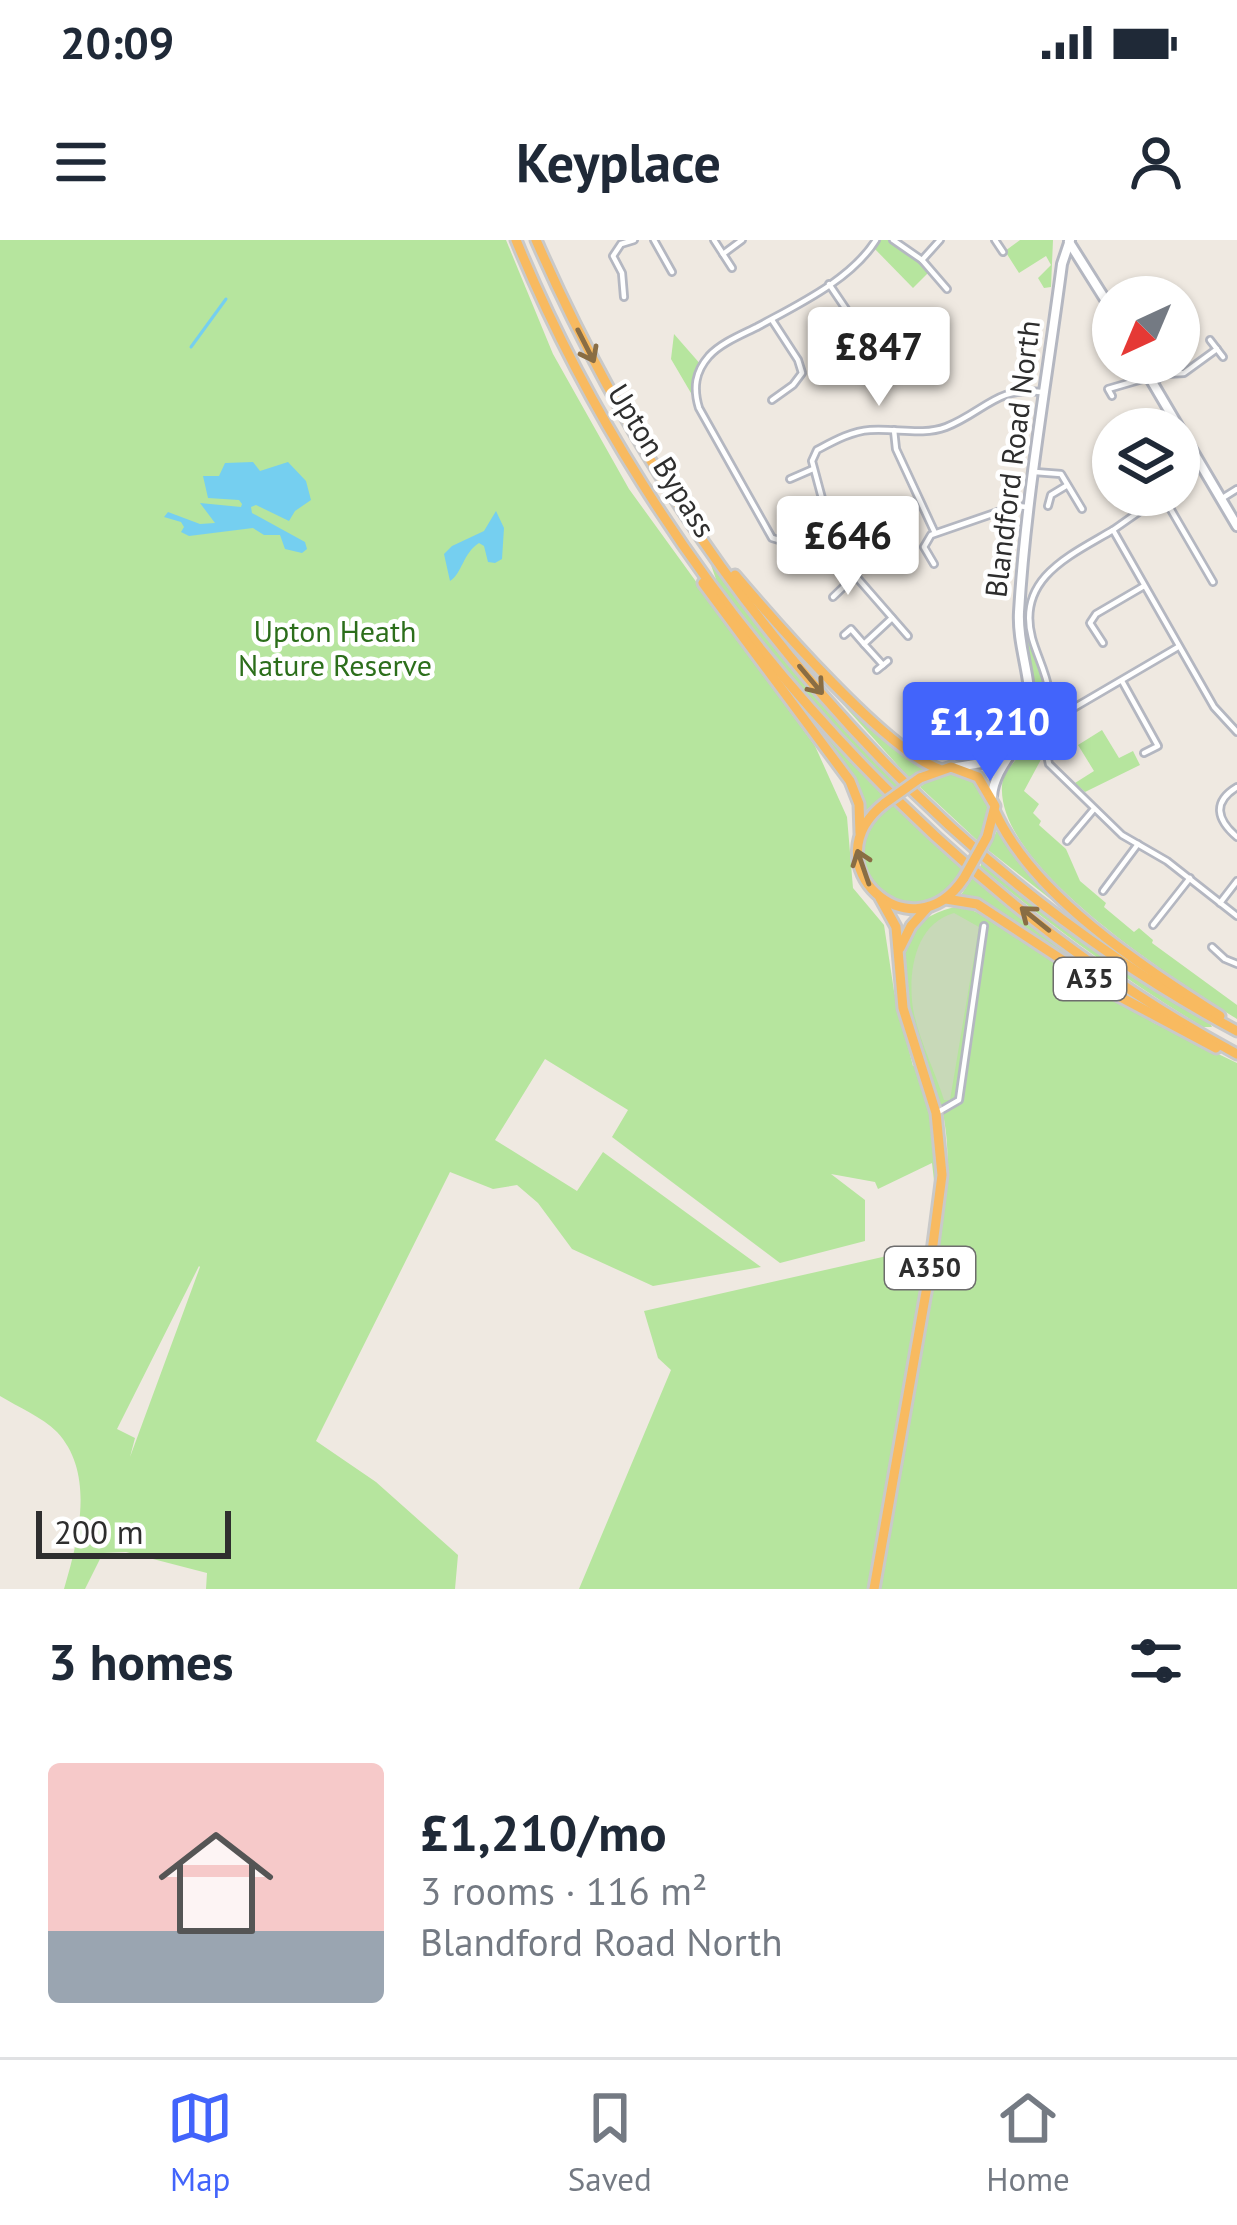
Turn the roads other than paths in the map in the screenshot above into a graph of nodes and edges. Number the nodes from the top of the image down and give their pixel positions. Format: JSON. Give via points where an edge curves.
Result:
{"nodes":[{"id":1,"x":516,"y":240,"type":"edge"},
{"id":2,"x":536,"y":240,"type":"edge"},
{"id":3,"x":634,"y":240,"type":"edge"},
{"id":4,"x":655,"y":240,"type":"edge"},
{"id":5,"x":714,"y":240,"type":"edge"},
{"id":6,"x":742,"y":240,"type":"edge"},
{"id":7,"x":876,"y":240,"type":"edge"},
{"id":8,"x":893,"y":240,"type":"edge"},
{"id":9,"x":940,"y":240,"type":"edge"},
{"id":10,"x":995,"y":240,"type":"edge"},
{"id":11,"x":1068,"y":240,"type":"edge"},
{"id":12,"x":1003,"y":252,"type":"dead end"},
{"id":13,"x":723,"y":254,"type":"junction"},
{"id":14,"x":922,"y":260,"type":"junction"},
{"id":15,"x":732,"y":268,"type":"dead end"},
{"id":16,"x":672,"y":272,"type":"dead end"},
{"id":17,"x":1092,"y":278,"type":"edge"},
{"id":18,"x":829,"y":284,"type":"junction"},
{"id":19,"x":947,"y":289,"type":"dead end"},
{"id":20,"x":624,"y":297,"type":"dead end"},
{"id":21,"x":771,"y":319,"type":"junction"},
{"id":22,"x":1210,"y":340,"type":"dead end"},
{"id":23,"x":880,"y":347,"type":"dead end"},
{"id":24,"x":1216,"y":350,"type":"junction"},
{"id":25,"x":1223,"y":357,"type":"dead end"},
{"id":26,"x":1200,"y":362,"type":"edge"},
{"id":27,"x":1117,"y":384,"type":"edge"},
{"id":28,"x":1041,"y":392,"type":"junction"},
{"id":29,"x":1112,"y":396,"type":"dead end"},
{"id":30,"x":772,"y":400,"type":"dead end"},
{"id":31,"x":894,"y":430,"type":"junction"},
{"id":32,"x":1200,"y":465,"type":"edge"},
{"id":33,"x":814,"y":468,"type":"junction"},
{"id":34,"x":1031,"y":471,"type":"junction"},
{"id":35,"x":790,"y":479,"type":"dead end"},
{"id":36,"x":1068,"y":485,"type":"junction"},
{"id":37,"x":1237,"y":489,"type":"edge"},
{"id":38,"x":1221,"y":500,"type":"junction"},
{"id":39,"x":1048,"y":506,"type":"dead end"},
{"id":40,"x":1027,"y":507,"type":"junction"},
{"id":41,"x":1082,"y":509,"type":"dead end"},
{"id":42,"x":664,"y":515,"type":"junction"},
{"id":43,"x":1133,"y":516,"type":"edge"},
{"id":44,"x":1175,"y":516,"type":"edge"},
{"id":45,"x":689,"y":520,"type":"junction"},
{"id":46,"x":1237,"y":526,"type":"edge"},
{"id":47,"x":1113,"y":530,"type":"junction"},
{"id":48,"x":935,"y":533,"type":"junction"},
{"id":49,"x":819,"y":534,"type":"junction"},
{"id":50,"x":934,"y":564,"type":"dead end"},
{"id":51,"x":856,"y":576,"type":"junction"},
{"id":52,"x":1213,"y":582,"type":"dead end"},
{"id":53,"x":1146,"y":585,"type":"junction"},
{"id":54,"x":833,"y":597,"type":"dead end"},
{"id":55,"x":892,"y":618,"type":"junction"},
{"id":56,"x":844,"y":635,"type":"dead end"},
{"id":57,"x":908,"y":636,"type":"dead end"},
{"id":58,"x":1103,"y":643,"type":"dead end"},
{"id":59,"x":864,"y":644,"type":"junction"},
{"id":60,"x":1180,"y":646,"type":"junction"},
{"id":61,"x":883,"y":665,"type":"dead end"},
{"id":62,"x":1121,"y":680,"type":"junction"},
{"id":63,"x":1051,"y":711,"type":"junction"},
{"id":64,"x":1237,"y":732,"type":"edge"},
{"id":65,"x":1010,"y":751,"type":"junction"},
{"id":66,"x":1144,"y":753,"type":"dead end"},
{"id":67,"x":956,"y":767,"type":"junction"},
{"id":68,"x":938,"y":769,"type":"junction"},
{"id":69,"x":1237,"y":787,"type":"edge"},
{"id":70,"x":992,"y":796,"type":"junction"},
{"id":71,"x":1096,"y":807,"type":"junction"},
{"id":72,"x":995,"y":812,"type":"junction"},
{"id":73,"x":860,"y":833,"type":"junction"},
{"id":74,"x":1237,"y":837,"type":"edge"},
{"id":75,"x":1067,"y":841,"type":"dead end"},
{"id":76,"x":1138,"y":844,"type":"junction"},
{"id":77,"x":1190,"y":878,"type":"junction"},
{"id":78,"x":1237,"y":881,"type":"edge"},
{"id":79,"x":1103,"y":891,"type":"dead end"},
{"id":80,"x":880,"y":898,"type":"junction"},
{"id":81,"x":946,"y":899,"type":"junction"},
{"id":82,"x":1220,"y":903,"type":"junction"},
{"id":83,"x":927,"y":908,"type":"junction"},
{"id":84,"x":1237,"y":916,"type":"edge"},
{"id":85,"x":984,"y":926,"type":"dead end"},
{"id":86,"x":1153,"y":926,"type":"dead end"},
{"id":87,"x":1212,"y":947,"type":"dead end"},
{"id":88,"x":900,"y":949,"type":"junction"},
{"id":89,"x":1237,"y":964,"type":"edge"},
{"id":90,"x":1237,"y":1029,"type":"edge"},
{"id":91,"x":1237,"y":1056,"type":"edge"},
{"id":92,"x":936,"y":1113,"type":"junction"},
{"id":93,"x":874,"y":1589,"type":"edge"}],
"edges":[{"from":1,"to":42,"type":"highway","name":"Upton Bypass","number":"A35","via":[[582,380]]},
{"from":2,"to":45,"type":"highway","name":"Upton Bypass","number":"A35","one_way":true,"via":[[599,371]]},
{"from":3,"to":20,"type":"street","via":[[613,256]]},
{"from":4,"to":16,"type":"street"},
{"from":5,"to":13,"type":"street"},
{"from":6,"to":13,"type":"street"},
{"from":7,"to":18,"type":"street"},
{"from":8,"to":14,"type":"street"},
{"from":9,"to":14,"type":"street"},
{"from":10,"to":12,"type":"street"},
{"from":11,"to":17,"type":"main road"},
{"from":11,"to":28,"type":"main road","name":"Blandford Road North"},
{"from":13,"to":15,"type":"street"},
{"from":14,"to":19,"type":"street"},
{"from":18,"to":21,"type":"street"},
{"from":18,"to":23,"type":"street"},
{"from":21,"to":30,"type":"street","via":[[802,373]]},
{"from":21,"to":49,"type":"street","via":[[715,350],[694,392],[772,538],[789,544]]},
{"from":22,"to":24,"type":"street"},
{"from":24,"to":25,"type":"street"},
{"from":24,"to":26,"type":"street"},
{"from":27,"to":29,"type":"street","via":[[1108,389]]},
{"from":28,"to":31,"type":"street","via":[[1004,394],[945,427]]},
{"from":28,"to":34,"type":"main road","name":"Blandford Road North"},
{"from":31,"to":33,"type":"street","via":[[856,432],[821,447]]},
{"from":31,"to":48,"type":"street"},
{"from":32,"to":38,"type":"main road"},
{"from":33,"to":35,"type":"street"},
{"from":33,"to":49,"type":"street","via":[[827,518]]},
{"from":34,"to":36,"type":"street","via":[[1061,474]]},
{"from":34,"to":40,"type":"main road","name":"Blandford Road North"},
{"from":36,"to":39,"type":"street"},
{"from":36,"to":41,"type":"street"},
{"from":37,"to":38,"type":"street"},
{"from":38,"to":46,"type":"main road"},
{"from":40,"to":48,"type":"street"},
{"from":40,"to":65,"type":"main road","name":"Blandford Road North","via":[[1019,636],[1030,710]]},
{"from":42,"to":73,"type":"highway","number":"A35","via":[[713,598],[850,781]]},
{"from":91,"to":42,"type":"highway","name":"Upton Bypass","number":"A35","one_way":true,"via":[[1074,950],[902,802],[773,664]]},
{"from":43,"to":47,"type":"street"},
{"from":44,"to":52,"type":"street"},
{"from":45,"to":68,"type":"highway","number":"A35","via":[[829,676],[912,756]]},
{"from":45,"to":90,"type":"highway","name":"Upton Bypass","number":"A35","one_way":true,"via":[[816,686],[931,808],[1109,952]]},
{"from":47,"to":53,"type":"street"},
{"from":47,"to":63,"type":"street","via":[[1050,569],[1034,590],[1030,630]]},
{"from":48,"to":50,"type":"street","via":[[924,547]]},
{"from":49,"to":51,"type":"street"},
{"from":51,"to":54,"type":"street"},
{"from":51,"to":55,"type":"street"},
{"from":53,"to":58,"type":"street","via":[[1096,614],[1090,623]]},
{"from":53,"to":60,"type":"street"},
{"from":55,"to":57,"type":"street"},
{"from":55,"to":59,"type":"street"},
{"from":56,"to":59,"type":"street","via":[[851,629]]},
{"from":59,"to":61,"type":"street"},
{"from":60,"to":62,"type":"street"},
{"from":60,"to":64,"type":"street"},
{"from":62,"to":63,"type":"street","via":[[1072,709]]},
{"from":62,"to":66,"type":"street","via":[[1158,746]]},
{"from":63,"to":71,"type":"street","via":[[1049,764]]},
{"from":65,"to":67,"type":"main road"},
{"from":65,"to":70,"type":"main road","name":"Blandford Road North"},
{"from":67,"to":68,"type":"highway"},
{"from":67,"to":70,"type":"highway"},
{"from":68,"to":73,"type":"highway","bridge":true,"via":[[885,802]]},
{"from":69,"to":74,"type":"street","via":[[1219,809]]},
{"from":70,"to":72,"type":"highway"},
{"from":71,"to":75,"type":"street"},
{"from":71,"to":76,"type":"street"},
{"from":72,"to":81,"type":"highway","bridge":true},
{"from":72,"to":90,"type":"highway","number":"A35","via":[[1024,859],[1079,913]]},
{"from":80,"to":73,"type":"highway","one_way":true,"via":[[859,868]]},
{"from":76,"to":77,"type":"street"},
{"from":76,"to":79,"type":"street"},
{"from":77,"to":82,"type":"street"},
{"from":77,"to":86,"type":"street"},
{"from":78,"to":82,"type":"street"},
{"from":80,"to":83,"type":"highway"},
{"from":80,"to":88,"type":"highway","number":"A350"},
{"from":81,"to":83,"type":"highway"},
{"from":81,"to":91,"type":"highway","number":"A35","via":[[982,908],[1111,992]]},
{"from":82,"to":84,"type":"street"},
{"from":83,"to":88,"type":"highway"},
{"from":85,"to":92,"type":"street","via":[[958,1100]]},
{"from":87,"to":89,"type":"street"},
{"from":88,"to":92,"type":"highway","number":"A350","via":[[906,1024]]},
{"from":92,"to":93,"type":"highway","number":"A350","via":[[939,1209]]}]}
